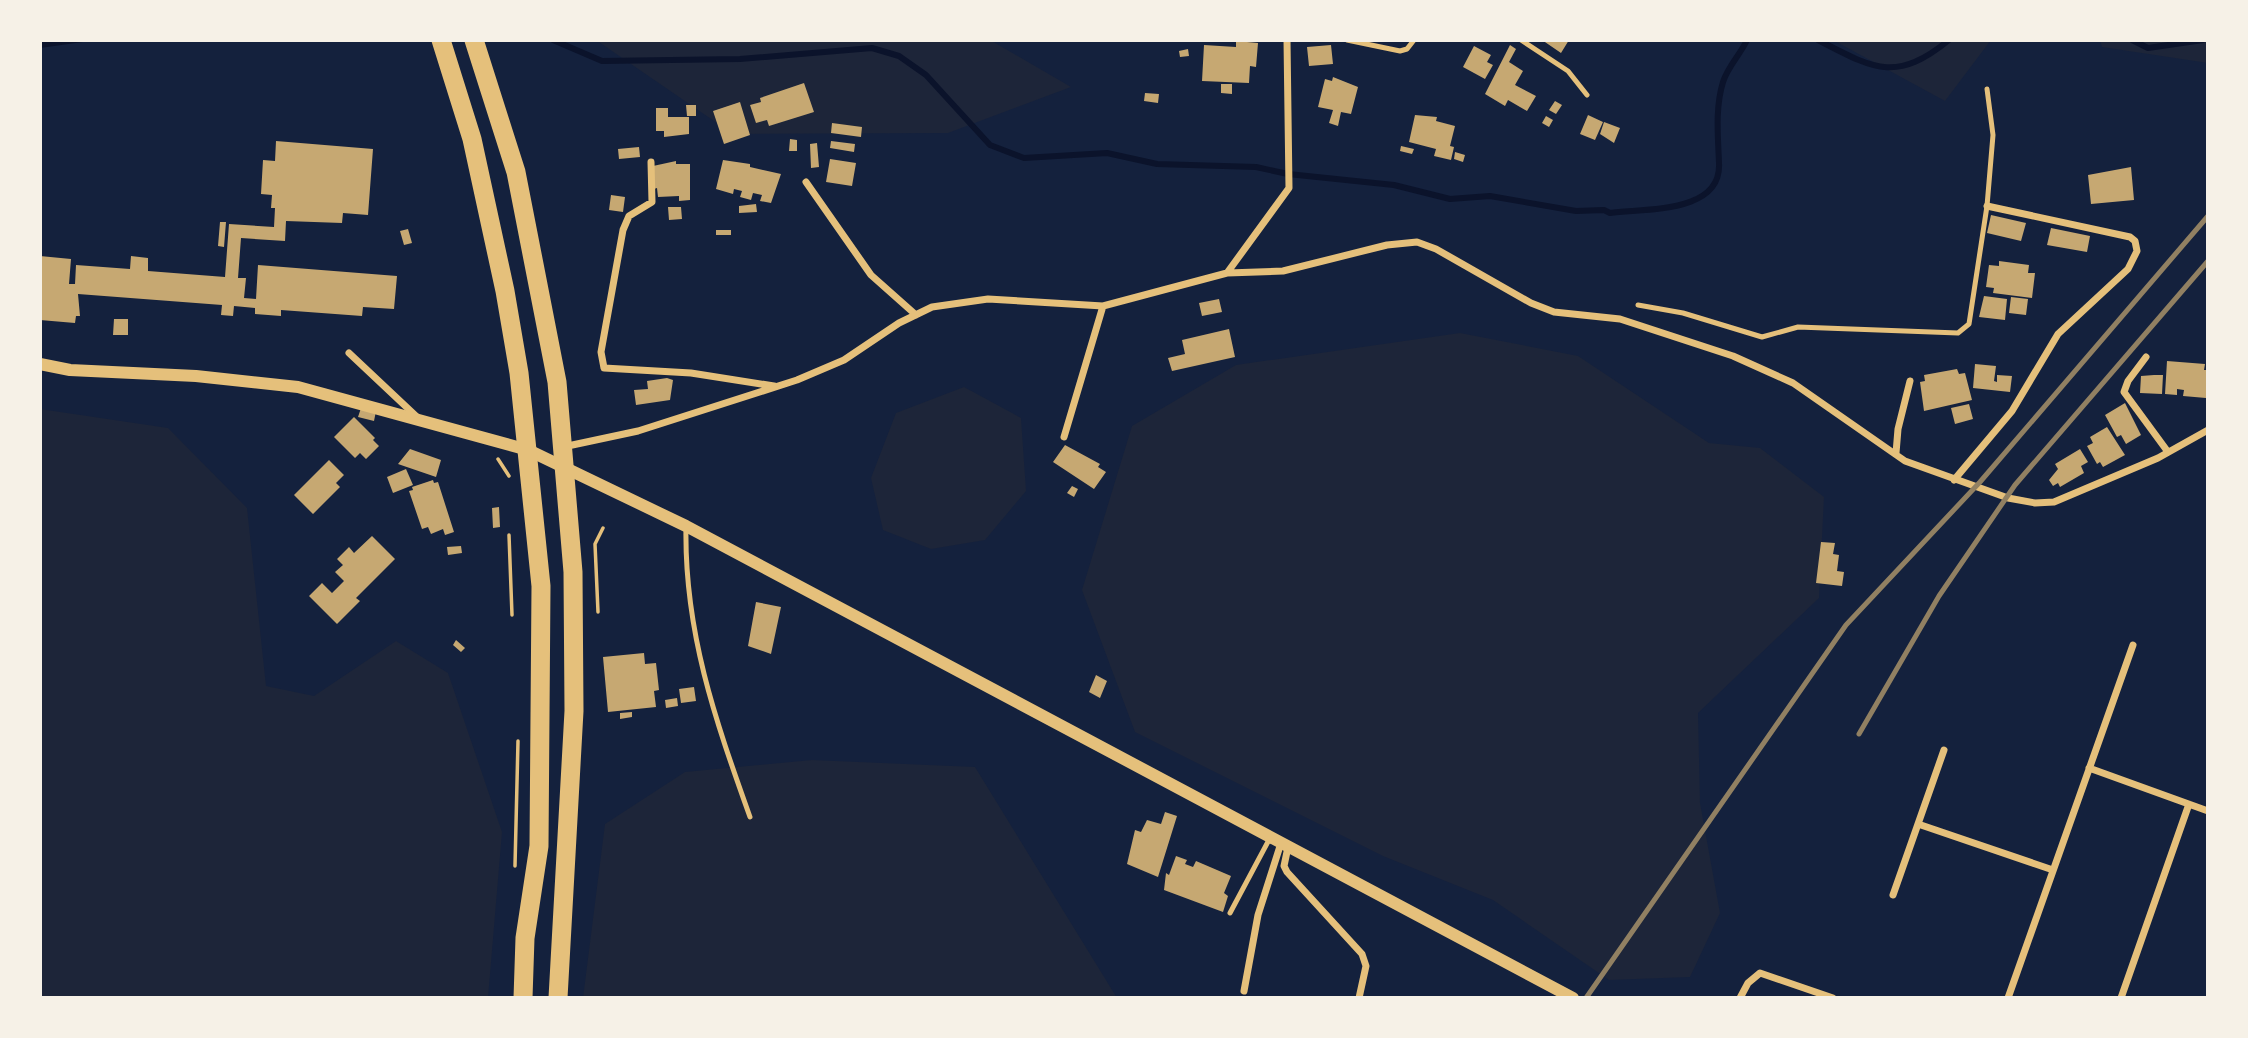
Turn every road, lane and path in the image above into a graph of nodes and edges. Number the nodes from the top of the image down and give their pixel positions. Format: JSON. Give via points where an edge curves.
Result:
{"nodes":[{"id":1,"x":441,"y":40,"type":"edge"},
{"id":2,"x":474,"y":40,"type":"edge"},
{"id":3,"x":1287,"y":40,"type":"edge"},
{"id":4,"x":1347,"y":40,"type":"edge"},
{"id":5,"x":1414,"y":40,"type":"edge"},
{"id":6,"x":1521,"y":40,"type":"edge"},
{"id":7,"x":1987,"y":89,"type":"dead end"},
{"id":8,"x":1587,"y":95,"type":"dead end"},
{"id":9,"x":651,"y":162,"type":"dead end"},
{"id":10,"x":806,"y":182,"type":"dead end"},
{"id":11,"x":1987,"y":206,"type":"junction"},
{"id":12,"x":1227,"y":273,"type":"junction"},
{"id":13,"x":1638,"y":305,"type":"dead end"},
{"id":14,"x":1103,"y":306,"type":"junction"},
{"id":15,"x":916,"y":315,"type":"junction"},
{"id":16,"x":349,"y":353,"type":"dead end"},
{"id":17,"x":2146,"y":357,"type":"dead end"},
{"id":18,"x":40,"y":364,"type":"edge"},
{"id":19,"x":1910,"y":381,"type":"dead end"},
{"id":20,"x":778,"y":387,"type":"junction"},
{"id":21,"x":420,"y":419,"type":"junction"},
{"id":22,"x":2208,"y":430,"type":"edge"},
{"id":23,"x":1064,"y":437,"type":"dead end"},
{"id":24,"x":528,"y":450,"type":"junction"},
{"id":25,"x":2168,"y":452,"type":"junction"},
{"id":26,"x":1896,"y":453,"type":"junction"},
{"id":27,"x":563,"y":457,"type":"junction"},
{"id":28,"x":496,"y":458,"type":"dead end"},
{"id":29,"x":1954,"y":480,"type":"junction"},
{"id":30,"x":513,"y":484,"type":"dead end"},
{"id":31,"x":686,"y":526,"type":"junction"},
{"id":32,"x":603,"y":528,"type":"dead end"},
{"id":33,"x":509,"y":535,"type":"dead end"},
{"id":34,"x":598,"y":612,"type":"dead end"},
{"id":35,"x":512,"y":615,"type":"dead end"},
{"id":36,"x":2133,"y":645,"type":"dead end"},
{"id":37,"x":519,"y":730,"type":"dead end"},
{"id":38,"x":1944,"y":750,"type":"dead end"},
{"id":39,"x":2089,"y":768,"type":"junction"},
{"id":40,"x":2189,"y":804,"type":"junction"},
{"id":41,"x":2208,"y":811,"type":"edge"},
{"id":42,"x":750,"y":817,"type":"dead end"},
{"id":43,"x":1918,"y":824,"type":"junction"},
{"id":44,"x":1280,"y":843,"type":"junction"},
{"id":45,"x":2053,"y":870,"type":"junction"},
{"id":46,"x":514,"y":879,"type":"dead end"},
{"id":47,"x":1893,"y":895,"type":"dead end"},
{"id":48,"x":1230,"y":913,"type":"dead end"},
{"id":49,"x":1244,"y":991,"type":"dead end"},
{"id":50,"x":523,"y":998,"type":"edge"},
{"id":51,"x":558,"y":998,"type":"edge"},
{"id":52,"x":1359,"y":998,"type":"edge"},
{"id":53,"x":1573,"y":998,"type":"edge"},
{"id":54,"x":1740,"y":998,"type":"edge"},
{"id":55,"x":1833,"y":998,"type":"edge"},
{"id":56,"x":2008,"y":998,"type":"edge"},
{"id":57,"x":2121,"y":998,"type":"edge"}],
"edges":[{"from":1,"to":24,"type":"highway","via":[[472,139],[505,291]]},
{"from":2,"to":27,"type":"highway","via":[[516,172],[540,282],[557,382]]},
{"from":3,"to":12,"type":"street","via":[[1289,188]]},
{"from":4,"to":5,"type":"lane","via":[[1400,51]]},
{"from":6,"to":8,"type":"lane","via":[[1568,71]]},
{"from":7,"to":11,"type":"lane","via":[[1993,135]]},
{"from":9,"to":20,"type":"street","via":[[652,202],[629,216],[623,230],[601,352],[604,368],[691,373]]},
{"from":10,"to":15,"type":"street","via":[[871,275]]},
{"from":11,"to":13,"type":"lane","via":[[1969,324],[1958,333],[1798,327],[1762,337],[1684,313]]},
{"from":11,"to":29,"type":"street","via":[[2130,237],[2137,251],[2128,269],[2058,334],[2012,411]]},
{"from":12,"to":14,"type":"street"},
{"from":12,"to":26,"type":"street","via":[[1283,271],[1387,245],[1418,243],[1554,312],[1620,319],[1732,356],[1793,383]]},
{"from":14,"to":15,"type":"street","via":[[988,299],[932,307]]},
{"from":14,"to":23,"type":"street"},
{"from":15,"to":20,"type":"street","via":[[844,360]]},
{"from":16,"to":21,"type":"street"},
{"from":17,"to":25,"type":"street","via":[[2124,392]]},
{"from":18,"to":21,"type":"street","via":[[298,387]]},
{"from":19,"to":26,"type":"street"},
{"from":20,"to":27,"type":"street"},
{"from":21,"to":24,"type":"street"},
{"from":22,"to":25,"type":"street"},
{"from":24,"to":27,"type":"street"},
{"from":24,"to":50,"type":"highway","via":[[541,586],[541,724],[539,846],[525,938]]},
{"from":25,"to":29,"type":"street","via":[[2054,502],[2008,498]]},
{"from":26,"to":29,"type":"street"},
{"from":27,"to":31,"type":"street"},
{"from":27,"to":51,"type":"highway","via":[[573,572],[574,711]]},
{"from":28,"to":30,"type":"path"},
{"from":31,"to":42,"type":"lane","via":[[685,577],[707,694]]},
{"from":31,"to":44,"type":"street"},
{"from":32,"to":34,"type":"path","via":[[596,544]]},
{"from":33,"to":35,"type":"path"},
{"from":36,"to":39,"type":"street"},
{"from":37,"to":46,"type":"path"},
{"from":38,"to":43,"type":"street"},
{"from":39,"to":40,"type":"street"},
{"from":39,"to":45,"type":"street"},
{"from":40,"to":41,"type":"street"},
{"from":40,"to":57,"type":"street"},
{"from":43,"to":45,"type":"street"},
{"from":43,"to":47,"type":"street"},
{"from":44,"to":48,"type":"lane"},
{"from":44,"to":49,"type":"street","via":[[1258,915]]},
{"from":44,"to":52,"type":"street","via":[[1287,872],[1362,954],[1366,966]]},
{"from":44,"to":53,"type":"street"},
{"from":45,"to":56,"type":"street"},
{"from":54,"to":55,"type":"street","via":[[1760,972]]}]}
